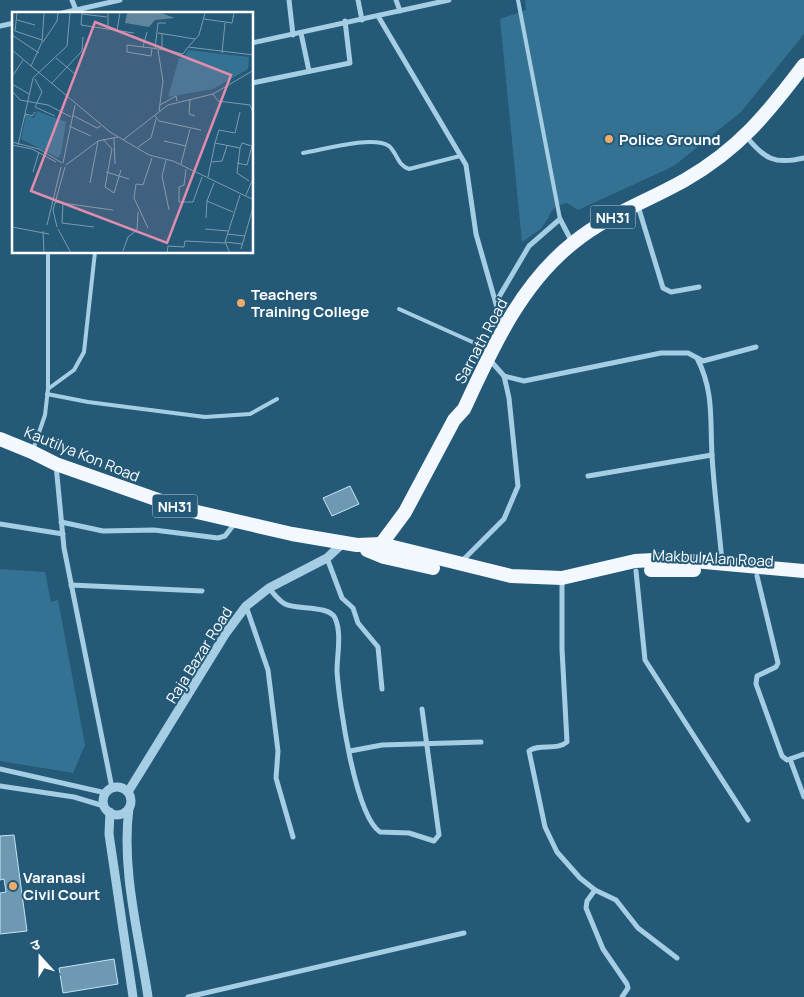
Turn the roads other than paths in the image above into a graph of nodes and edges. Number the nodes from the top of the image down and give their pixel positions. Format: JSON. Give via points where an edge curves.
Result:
{"nodes":[{"id":1,"x":72,"y":0,"type":"edge"},
{"id":2,"x":120,"y":0,"type":"edge"},
{"id":3,"x":289,"y":0,"type":"edge"},
{"id":4,"x":358,"y":0,"type":"edge"},
{"id":5,"x":396,"y":0,"type":"edge"},
{"id":6,"x":448,"y":0,"type":"edge"},
{"id":7,"x":518,"y":0,"type":"edge"},
{"id":8,"x":76,"y":10,"type":"junction"},
{"id":9,"x":400,"y":11,"type":"junction"},
{"id":10,"x":67,"y":12,"type":"edge"},
{"id":11,"x":378,"y":16,"type":"junction"},
{"id":12,"x":362,"y":20,"type":"junction"},
{"id":13,"x":345,"y":22,"type":"junction"},
{"id":14,"x":301,"y":33,"type":"junction"},
{"id":15,"x":293,"y":35,"type":"junction"},
{"id":16,"x":254,"y":43,"type":"edge"},
{"id":17,"x":804,"y":65,"type":"edge"},
{"id":18,"x":309,"y":71,"type":"junction"},
{"id":19,"x":254,"y":82,"type":"edge"},
{"id":20,"x":746,"y":136,"type":"junction"},
{"id":21,"x":303,"y":153,"type":"dead end"},
{"id":22,"x":460,"y":156,"type":"junction"},
{"id":23,"x":804,"y":158,"type":"edge"},
{"id":24,"x":638,"y":203,"type":"junction"},
{"id":25,"x":560,"y":219,"type":"junction"},
{"id":26,"x":573,"y":243,"type":"junction"},
{"id":27,"x":48,"y":254,"type":"edge"},
{"id":28,"x":95,"y":254,"type":"edge"},
{"id":29,"x":699,"y":287,"type":"dead end"},
{"id":30,"x":496,"y":302,"type":"junction"},
{"id":31,"x":399,"y":308,"type":"dead end"},
{"id":32,"x":503,"y":328,"type":"junction"},
{"id":33,"x":756,"y":347,"type":"dead end"},
{"id":34,"x":490,"y":354,"type":"junction"},
{"id":35,"x":697,"y":358,"type":"junction"},
{"id":36,"x":504,"y":376,"type":"junction"},
{"id":37,"x":48,"y":389,"type":"junction"},
{"id":38,"x":48,"y":394,"type":"junction"},
{"id":39,"x":277,"y":399,"type":"dead end"},
{"id":40,"x":0,"y":439,"type":"edge"},
{"id":41,"x":32,"y":452,"type":"junction"},
{"id":42,"x":712,"y":455,"type":"junction"},
{"id":43,"x":56,"y":464,"type":"junction"},
{"id":44,"x":588,"y":476,"type":"dead end"},
{"id":45,"x":61,"y":522,"type":"junction"},
{"id":46,"x":235,"y":522,"type":"junction"},
{"id":47,"x":0,"y":524,"type":"edge"},
{"id":48,"x":62,"y":534,"type":"junction"},
{"id":49,"x":343,"y":543,"type":"junction"},
{"id":50,"x":383,"y":551,"type":"junction"},
{"id":51,"x":327,"y":558,"type":"junction"},
{"id":52,"x":722,"y":564,"type":"junction"},
{"id":53,"x":458,"y":565,"type":"junction"},
{"id":54,"x":804,"y":570,"type":"edge"},
{"id":55,"x":636,"y":571,"type":"junction"},
{"id":56,"x":757,"y":576,"type":"junction"},
{"id":57,"x":804,"y":580,"type":"edge"},
{"id":58,"x":71,"y":585,"type":"junction"},
{"id":59,"x":562,"y":585,"type":"junction"},
{"id":60,"x":269,"y":588,"type":"junction"},
{"id":61,"x":202,"y":591,"type":"dead end"},
{"id":62,"x":246,"y":606,"type":"junction"},
{"id":63,"x":382,"y":689,"type":"dead end"},
{"id":64,"x":422,"y":709,"type":"dead end"},
{"id":65,"x":481,"y":742,"type":"dead end"},
{"id":66,"x":426,"y":743,"type":"junction"},
{"id":67,"x":350,"y":751,"type":"junction"},
{"id":68,"x":804,"y":754,"type":"edge"},
{"id":69,"x":790,"y":759,"type":"junction"},
{"id":70,"x":0,"y":769,"type":"edge"},
{"id":71,"x":0,"y":786,"type":"edge"},
{"id":72,"x":109,"y":790,"type":"junction"},
{"id":73,"x":128,"y":792,"type":"junction"},
{"id":74,"x":804,"y":797,"type":"edge"},
{"id":75,"x":129,"y":808,"type":"junction"},
{"id":76,"x":107,"y":809,"type":"junction"},
{"id":77,"x":748,"y":820,"type":"dead end"},
{"id":78,"x":292,"y":837,"type":"dead end"},
{"id":79,"x":595,"y":890,"type":"junction"},
{"id":80,"x":464,"y":933,"type":"dead end"},
{"id":81,"x":678,"y":958,"type":"dead end"},
{"id":82,"x":133,"y":997,"type":"edge"},
{"id":83,"x":148,"y":997,"type":"edge"},
{"id":84,"x":190,"y":997,"type":"edge"},
{"id":85,"x":622,"y":997,"type":"edge"}],
"edges":[{"from":1,"to":8,"type":"street"},
{"from":2,"to":8,"type":"street"},
{"from":3,"to":15,"type":"street"},
{"from":4,"to":12,"type":"street"},
{"from":5,"to":9,"type":"street"},
{"from":6,"to":9,"type":"street"},
{"from":7,"to":25,"type":"lane"},
{"from":8,"to":10,"type":"street"},
{"from":9,"to":11,"type":"street"},
{"from":11,"to":12,"type":"street"},
{"from":11,"to":22,"type":"street"},
{"from":12,"to":13,"type":"street"},
{"from":13,"to":14,"type":"street"},
{"from":13,"to":18,"type":"street","via":[[350,63]]},
{"from":14,"to":15,"type":"street"},
{"from":14,"to":18,"type":"street"},
{"from":15,"to":16,"type":"street"},
{"from":17,"to":20,"type":"highway","name":"Sarnath Road","number":"NH31"},
{"from":18,"to":19,"type":"street"},
{"from":20,"to":23,"type":"street","via":[[756,149],[774,161]]},
{"from":20,"to":24,"type":"highway","name":"Sarnath Road","number":"NH31","via":[[685,180]]},
{"from":21,"to":22,"type":"lane","via":[[376,142],[390,147],[401,164],[409,169]]},
{"from":22,"to":30,"type":"street","via":[[466,165],[476,234]]},
{"from":24,"to":26,"type":"highway","name":"Sarnath Road","number":"NH31"},
{"from":24,"to":29,"type":"street","via":[[663,288],[671,292]]},
{"from":25,"to":26,"type":"street"},
{"from":25,"to":30,"type":"street","via":[[529,246]]},
{"from":26,"to":32,"type":"highway","name":"Sarnath Road","number":"NH31","via":[[535,282]]},
{"from":27,"to":37,"type":"lane"},
{"from":28,"to":37,"type":"lane","via":[[84,352],[74,370]]},
{"from":30,"to":32,"type":"street"},
{"from":31,"to":34,"type":"lane"},
{"from":32,"to":34,"type":"highway","name":"Sarnath Road","number":"NH31"},
{"from":33,"to":35,"type":"street","via":[[703,361]]},
{"from":34,"to":36,"type":"street"},
{"from":34,"to":50,"type":"highway","name":"Sarnath Road","number":"NH31","via":[[464,409],[454,420]]},
{"from":35,"to":36,"type":"street","via":[[688,353],[661,353],[524,381]]},
{"from":35,"to":42,"type":"street","via":[[711,401]]},
{"from":36,"to":53,"type":"street","via":[[518,486],[504,519]]},
{"from":37,"to":38,"type":"lane"},
{"from":38,"to":39,"type":"lane","via":[[205,417],[250,414]]},
{"from":38,"to":41,"type":"lane","via":[[46,415]]},
{"from":40,"to":41,"type":"highway","name":"Kautilya Kon Road","number":"NH31"},
{"from":41,"to":43,"type":"highway","name":"Kautilya Kon Road","number":"NH31"},
{"from":42,"to":44,"type":"street"},
{"from":42,"to":52,"type":"street"},
{"from":43,"to":45,"type":"street"},
{"from":43,"to":46,"type":"highway","name":"Kautilya Kon Road","number":"NH31","via":[[184,509]]},
{"from":45,"to":46,"type":"street","via":[[103,532],[154,530],[213,538],[225,536]]},
{"from":45,"to":48,"type":"street"},
{"from":46,"to":49,"type":"highway","name":"Kautilya Kon Road","number":"NH31"},
{"from":47,"to":48,"type":"street"},
{"from":48,"to":58,"type":"street"},
{"from":49,"to":50,"type":"highway","name":"Kautilya Kon Road","number":"NH31"},
{"from":49,"to":51,"type":"street","name":"Raja Bazar Road"},
{"from":50,"to":53,"type":"highway","name":"Makbul Alan Road"},
{"from":50,"to":59,"type":"highway","name":"Makbul Alan Road","via":[[510,585]]},
{"from":51,"to":60,"type":"street","name":"Raja Bazar Road"},
{"from":51,"to":63,"type":"street","via":[[342,598],[353,608],[358,623],[378,647]]},
{"from":52,"to":53,"type":"highway","name":"Makbul Alan Road","via":[[672,560],[635,562],[562,578],[510,576]]},
{"from":52,"to":54,"type":"highway","name":"Makbul Alan Road"},
{"from":55,"to":56,"type":"highway","name":"Makbul Alan Road","via":[[668,569]]},
{"from":55,"to":59,"type":"highway","name":"Makbul Alan Road"},
{"from":55,"to":77,"type":"street","via":[[645,660]]},
{"from":56,"to":57,"type":"highway","name":"Makbul Alan Road"},
{"from":56,"to":69,"type":"street","via":[[778,663],[757,676],[756,684],[782,756]]},
{"from":58,"to":61,"type":"street"},
{"from":58,"to":72,"type":"street"},
{"from":59,"to":79,"type":"street","via":[[568,740],[562,746],[532,748],[529,753],[549,838],[571,869]]},
{"from":60,"to":62,"type":"street","name":"Raja Bazar Road"},
{"from":60,"to":67,"type":"street","via":[[285,604],[328,611],[335,617],[339,690]]},
{"from":62,"to":73,"type":"street","name":"Raja Bazar Road"},
{"from":62,"to":78,"type":"street","via":[[268,670],[278,751],[276,778]]},
{"from":64,"to":66,"type":"street"},
{"from":65,"to":66,"type":"street"},
{"from":66,"to":67,"type":"street"},
{"from":66,"to":67,"type":"street","via":[[438,835],[434,841],[409,833],[377,830],[360,794]]},
{"from":68,"to":69,"type":"street"},
{"from":69,"to":74,"type":"street"},
{"from":70,"to":72,"type":"street"},
{"from":71,"to":76,"type":"street","via":[[74,798]]},
{"from":72,"to":73,"type":"street","via":[[121,787]]},
{"from":72,"to":76,"type":"street"},
{"from":73,"to":75,"type":"street"},
{"from":75,"to":76,"type":"street","via":[[118,814]]},
{"from":75,"to":83,"type":"street","via":[[126,832],[129,869]]},
{"from":76,"to":82,"type":"street"},
{"from":79,"to":81,"type":"street","via":[[616,900],[638,928]]},
{"from":79,"to":85,"type":"street","via":[[586,902],[586,908],[603,949],[627,984]]},
{"from":80,"to":84,"type":"street"}]}
